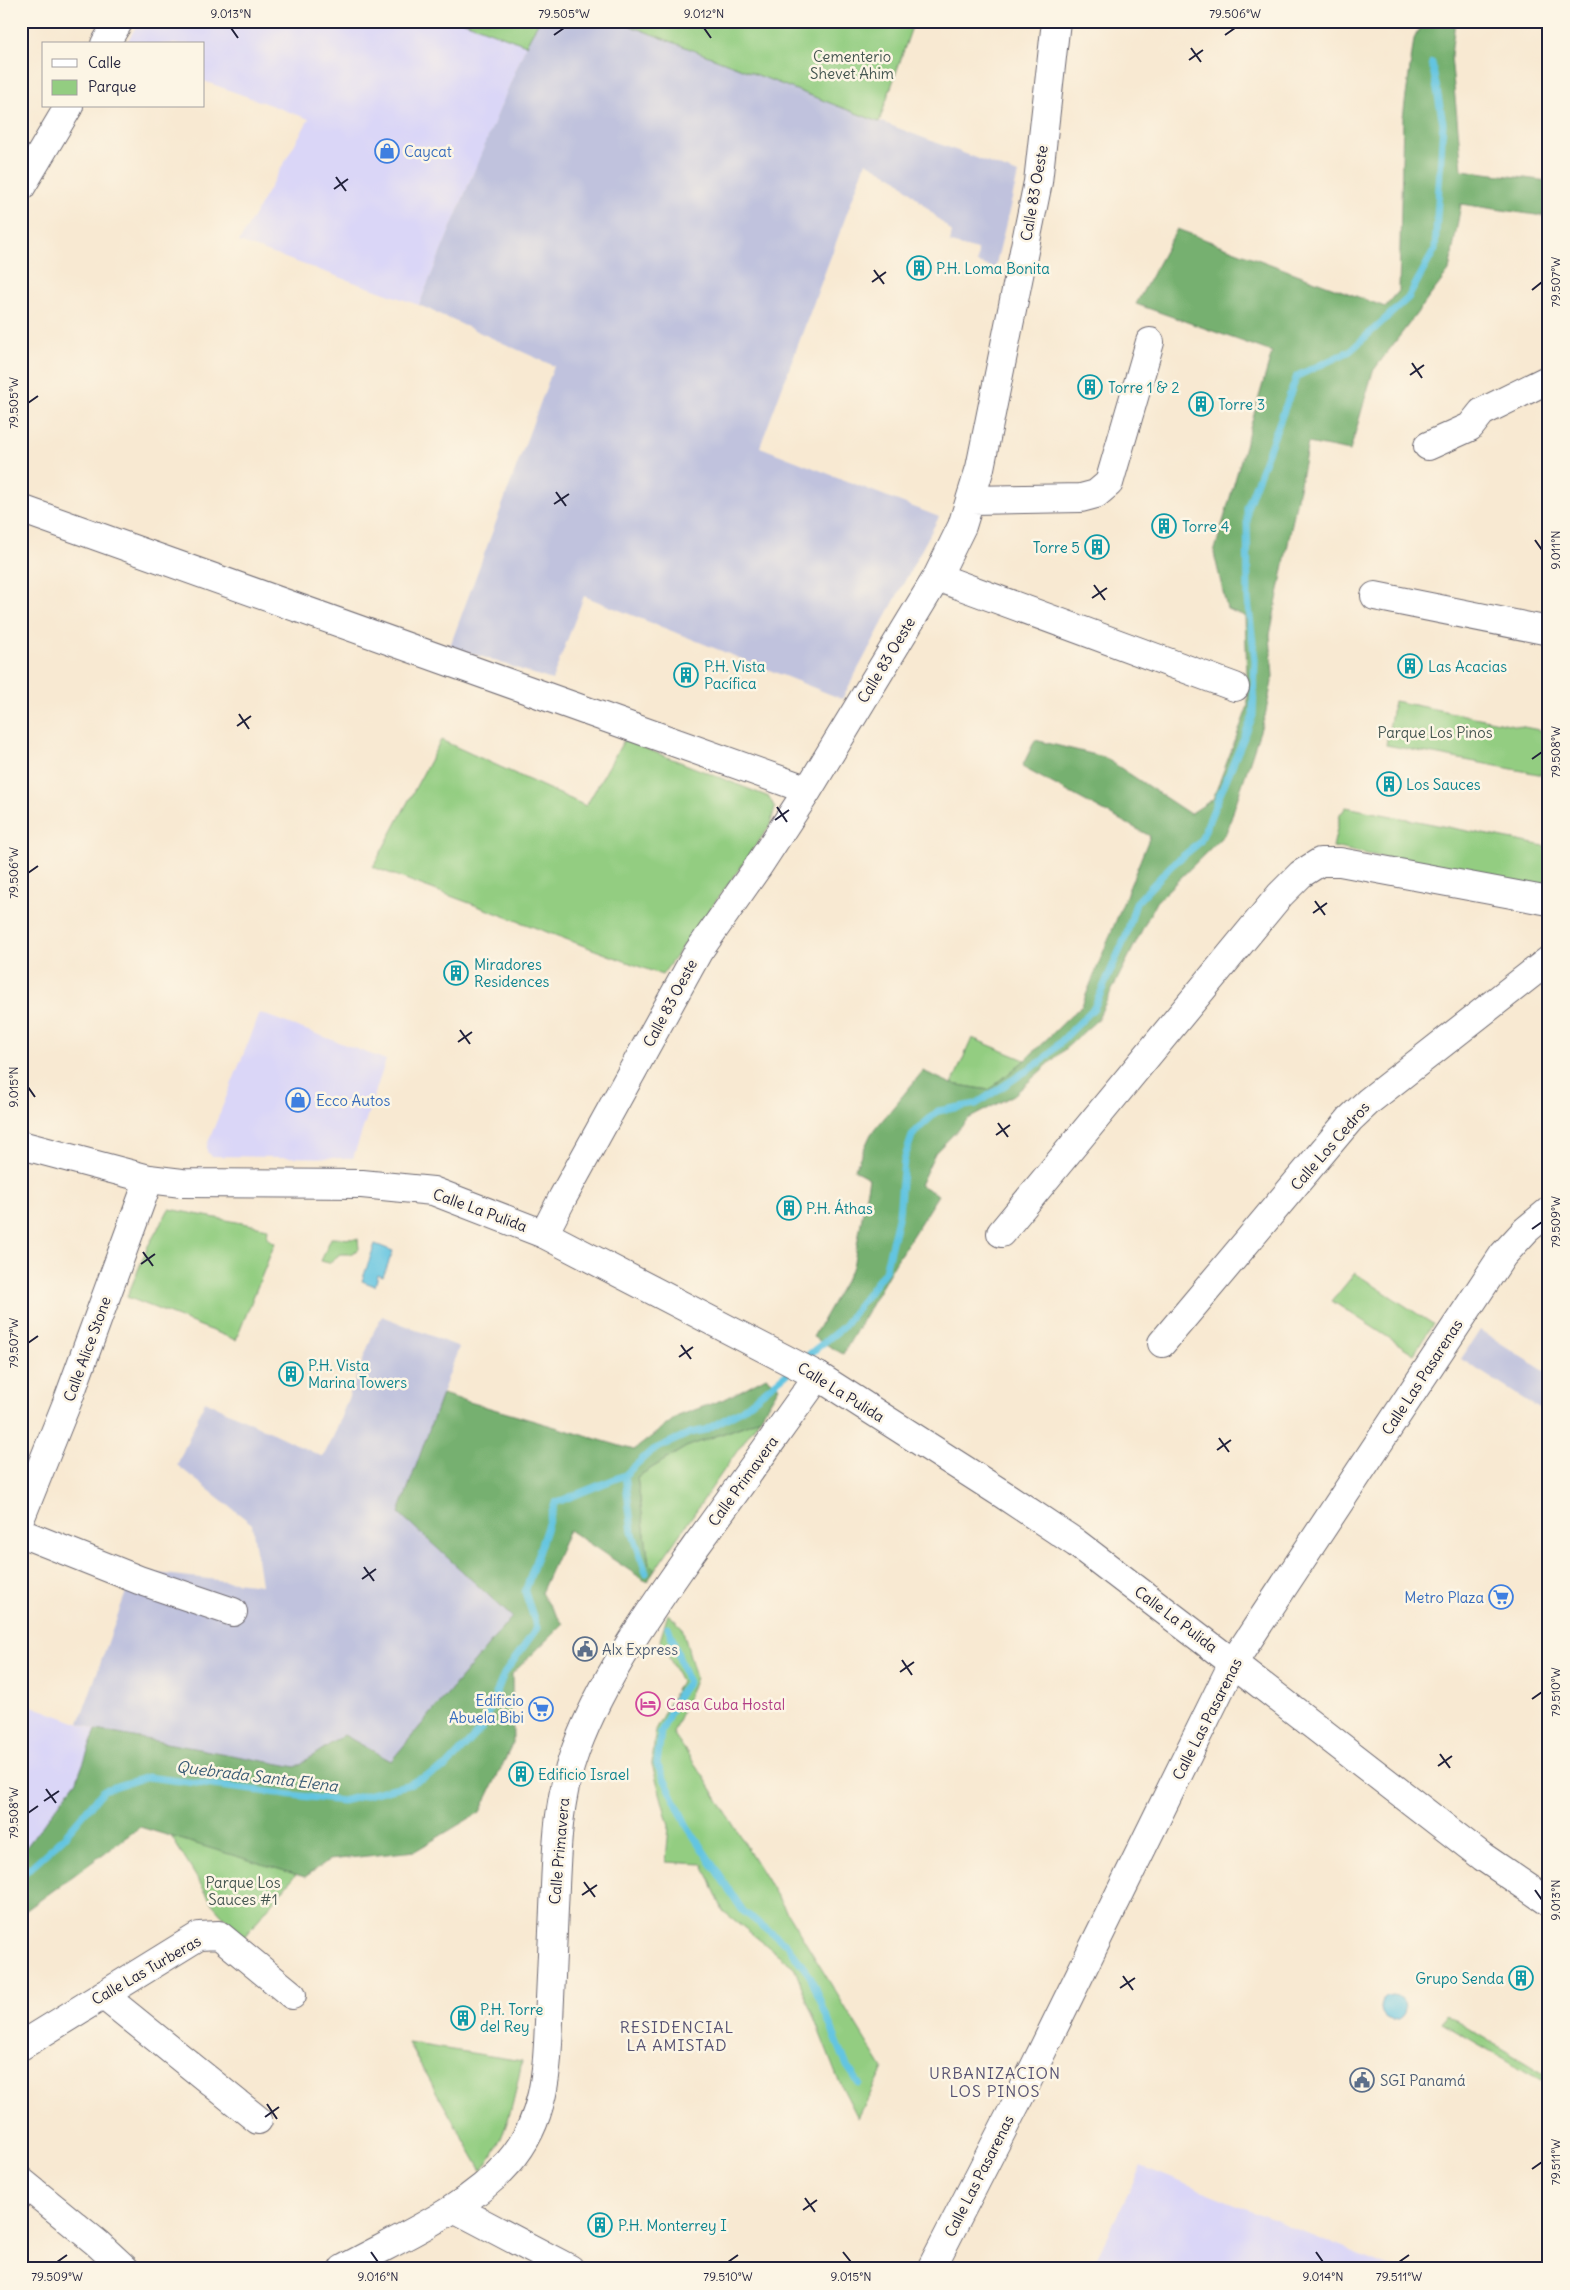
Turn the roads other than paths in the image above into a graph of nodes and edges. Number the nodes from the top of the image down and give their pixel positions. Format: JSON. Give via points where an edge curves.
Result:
{"nodes":[{"id":1,"x":119,"y":21,"type":"edge"},
{"id":2,"x":1056,"y":21,"type":"edge"},
{"id":3,"x":106,"y":42,"type":"edge"},
{"id":4,"x":68,"y":108,"type":"edge"},
{"id":5,"x":21,"y":187,"type":"edge"},
{"id":6,"x":1150,"y":342,"type":"dead end"},
{"id":7,"x":1549,"y":379,"type":"edge"},
{"id":8,"x":1428,"y":446,"type":"dead end"},
{"id":9,"x":972,"y":500,"type":"junction"},
{"id":10,"x":21,"y":509,"type":"edge"},
{"id":11,"x":937,"y":577,"type":"junction"},
{"id":12,"x":1376,"y":596,"type":"dead end"},
{"id":13,"x":1549,"y":632,"type":"edge"},
{"id":14,"x":1235,"y":687,"type":"dead end"},
{"id":15,"x":808,"y":790,"type":"junction"},
{"id":16,"x":1549,"y":901,"type":"edge"},
{"id":17,"x":1549,"y":960,"type":"edge"},
{"id":18,"x":21,"y":1145,"type":"edge"},
{"id":19,"x":149,"y":1179,"type":"junction"},
{"id":20,"x":1549,"y":1211,"type":"edge"},
{"id":21,"x":1001,"y":1233,"type":"dead end"},
{"id":22,"x":544,"y":1234,"type":"junction"},
{"id":23,"x":1162,"y":1343,"type":"dead end"},
{"id":24,"x":818,"y":1376,"type":"junction"},
{"id":25,"x":21,"y":1517,"type":"edge"},
{"id":26,"x":21,"y":1533,"type":"edge"},
{"id":27,"x":233,"y":1612,"type":"dead end"},
{"id":28,"x":1234,"y":1663,"type":"junction"},
{"id":29,"x":1549,"y":1902,"type":"edge"},
{"id":30,"x":103,"y":1995,"type":"junction"},
{"id":31,"x":292,"y":1995,"type":"dead end"},
{"id":32,"x":21,"y":2046,"type":"edge"},
{"id":33,"x":258,"y":2120,"type":"dead end"},
{"id":34,"x":21,"y":2181,"type":"edge"},
{"id":35,"x":454,"y":2208,"type":"junction"},
{"id":36,"x":125,"y":2269,"type":"edge"},
{"id":37,"x":343,"y":2269,"type":"edge"},
{"id":38,"x":570,"y":2269,"type":"edge"},
{"id":39,"x":931,"y":2269,"type":"edge"}],
"edges":[{"from":1,"to":3,"type":"street"},
{"from":2,"to":9,"type":"street","name":"Calle 83 Oeste","via":[[1038,182]]},
{"from":4,"to":5,"type":"street"},
{"from":6,"to":9,"type":"street","via":[[1109,483],[1096,494],[1081,498]]},
{"from":7,"to":8,"type":"street","via":[[1482,412],[1470,426]]},
{"from":9,"to":11,"type":"street","name":"Calle 83 Oeste"},
{"from":10,"to":15,"type":"street"},
{"from":11,"to":14,"type":"street"},
{"from":11,"to":15,"type":"street","name":"Calle 83 Oeste"},
{"from":12,"to":13,"type":"street"},
{"from":15,"to":22,"type":"street","name":"Calle 83 Oeste","via":[[698,952]]},
{"from":16,"to":21,"type":"street","via":[[1340,862],[1320,862],[1300,874]]},
{"from":17,"to":23,"type":"street","name":"Calle Los Cedros","via":[[1350,1119]]},
{"from":18,"to":19,"type":"street","name":"Calle La Pulida"},
{"from":19,"to":22,"type":"street","name":"Calle La Pulida","via":[[182,1183],[362,1184],[433,1191]]},
{"from":19,"to":25,"type":"street","name":"Calle Alice Stone","via":[[68,1400]]},
{"from":20,"to":28,"type":"street","name":"Calle Las Pasarenas","via":[[1503,1255]]},
{"from":22,"to":24,"type":"street","name":"Calle La Pulida"},
{"from":24,"to":28,"type":"street","name":"Calle La Pulida","via":[[1076,1544]]},
{"from":24,"to":35,"type":"street","name":"Calle Primavera","via":[[646,1617],[598,1700],[576,1748],[566,1778],[558,1821],[546,2068],[539,2111],[527,2139],[508,2163],[480,2190]]},
{"from":26,"to":27,"type":"street","via":[[139,1580]]},
{"from":28,"to":29,"type":"street","name":"Calle La Pulida","via":[[1483,1857]]},
{"from":28,"to":39,"type":"street","name":"Calle Las Pasarenas"},
{"from":30,"to":31,"type":"street","name":"Calle Las Turberas","via":[[199,1936],[219,1935]]},
{"from":30,"to":32,"type":"street","name":"Calle Las Turberas"},
{"from":30,"to":33,"type":"street"},
{"from":34,"to":36,"type":"street"},
{"from":35,"to":37,"type":"street","name":"Calle Primavera"},
{"from":35,"to":38,"type":"street"}]}
